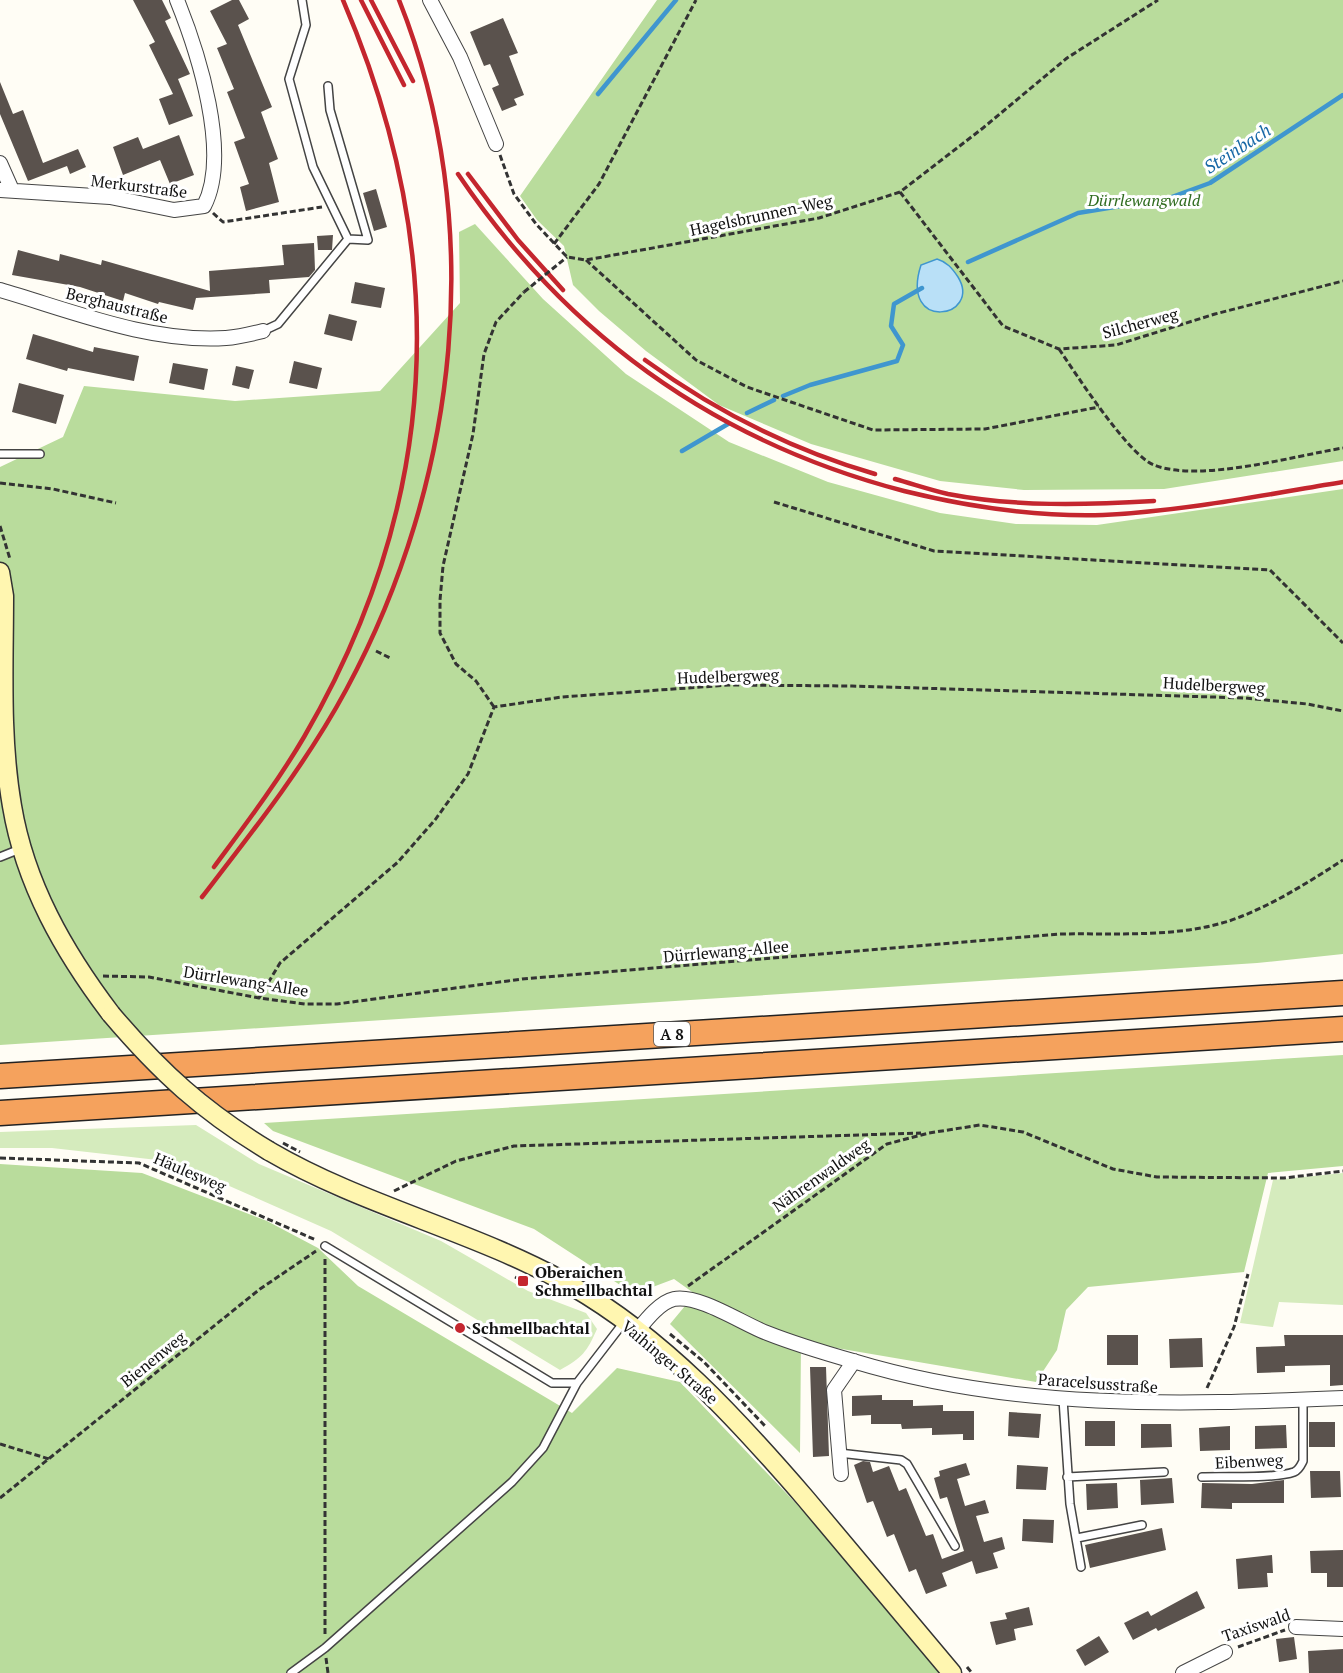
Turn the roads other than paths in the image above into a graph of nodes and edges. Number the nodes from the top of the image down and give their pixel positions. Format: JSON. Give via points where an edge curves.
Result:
{"nodes":[{"id":1,"x":177,"y":0,"type":"edge"},
{"id":2,"x":302,"y":0,"type":"edge"},
{"id":3,"x":430,"y":0,"type":"edge"},
{"id":4,"x":328,"y":86,"type":"dead end"},
{"id":5,"x":496,"y":144,"type":"road end"},
{"id":6,"x":0,"y":163,"type":"edge"},
{"id":7,"x":6,"y":190,"type":"edge"},
{"id":8,"x":348,"y":239,"type":"junction"},
{"id":9,"x":0,"y":290,"type":"edge"},
{"id":10,"x":263,"y":331,"type":"joint"},
{"id":11,"x":0,"y":454,"type":"edge"},
{"id":12,"x":40,"y":454,"type":"dead end"},
{"id":13,"x":0,"y":572,"type":"edge"},
{"id":14,"x":2,"y":595,"type":"edge"},
{"id":15,"x":22,"y":848,"type":"junction"},
{"id":16,"x":0,"y":857,"type":"edge"},
{"id":17,"x":1343,"y":993,"type":"edge"},
{"id":18,"x":1343,"y":1029,"type":"edge"},
{"id":19,"x":0,"y":1076,"type":"edge"},
{"id":20,"x":0,"y":1113,"type":"edge"},
{"id":21,"x":326,"y":1246,"type":"road end"},
{"id":22,"x":631,"y":1327,"type":"junction"},
{"id":23,"x":854,"y":1361,"type":"junction"},
{"id":24,"x":577,"y":1383,"type":"junction"},
{"id":25,"x":1343,"y":1398,"type":"edge"},
{"id":26,"x":1063,"y":1399,"type":"junction"},
{"id":27,"x":1303,"y":1400,"type":"junction"},
{"id":28,"x":839,"y":1454,"type":"junction"},
{"id":29,"x":1164,"y":1472,"type":"dead end"},
{"id":30,"x":841,"y":1474,"type":"dead end"},
{"id":31,"x":1202,"y":1477,"type":"dead end"},
{"id":32,"x":1067,"y":1478,"type":"junction"},
{"id":33,"x":1142,"y":1525,"type":"dead end"},
{"id":34,"x":1077,"y":1538,"type":"junction"},
{"id":35,"x":955,"y":1546,"type":"dead end"},
{"id":36,"x":1081,"y":1567,"type":"dead end"},
{"id":37,"x":1296,"y":1627,"type":"road end"},
{"id":38,"x":1343,"y":1629,"type":"edge"},
{"id":39,"x":1225,"y":1652,"type":"road end"},
{"id":40,"x":291,"y":1673,"type":"edge"},
{"id":41,"x":952,"y":1673,"type":"edge"},
{"id":42,"x":1183,"y":1673,"type":"edge"}],
"edges":[{"from":1,"to":7,"type":"street","name":"Merkurstraße","via":[[199,61],[213,134],[211,193],[204,206],[174,210],[110,197]]},
{"from":2,"to":8,"type":"lane","via":[[306,25],[289,80],[313,167]]},
{"from":3,"to":5,"type":"street","via":[[460,57]]},
{"from":4,"to":8,"type":"lane","via":[[330,110],[368,240]]},
{"from":6,"to":7,"type":"street"},
{"from":8,"to":10,"type":"lane","via":[[278,324]]},
{"from":9,"to":10,"type":"street","name":"Berghaustraße","via":[[143,331],[187,338],[227,338]]},
{"from":11,"to":12,"type":"lane"},
{"from":13,"to":14,"type":"main road","name":"Vaihinger Straße"},
{"from":14,"to":15,"type":"main road","name":"Vaihinger Straße","via":[[6,762]]},
{"from":15,"to":16,"type":"lane"},
{"from":15,"to":22,"type":"main road","name":"Vaihinger Straße","bridge":true,"via":[[54,928],[70,956],[111,1014],[187,1095],[269,1151],[359,1196],[530,1264]]},
{"from":17,"to":19,"type":"highway","number":"A 8"},
{"from":18,"to":20,"type":"highway","number":"A 8"},
{"from":21,"to":24,"type":"lane","via":[[552,1383]]},
{"from":22,"to":23,"type":"street","name":"Paracelsusstraße","via":[[674,1299],[691,1300],[767,1333]]},
{"from":22,"to":24,"type":"lane"},
{"from":22,"to":41,"type":"main road","name":"Vaihinger Straße","via":[[686,1371],[746,1431]]},
{"from":23,"to":26,"type":"street","name":"Paracelsusstraße","via":[[987,1390]]},
{"from":23,"to":28,"type":"street","via":[[834,1390]]},
{"from":24,"to":40,"type":"lane","via":[[543,1448],[512,1482]]},
{"from":25,"to":27,"type":"street","name":"Paracelsusstraße"},
{"from":26,"to":27,"type":"street","name":"Paracelsusstraße","via":[[1203,1404]]},
{"from":26,"to":32,"type":"lane"},
{"from":27,"to":31,"type":"lane","name":"Eibenweg","via":[[1303,1461],[1294,1472]]},
{"from":28,"to":30,"type":"street"},
{"from":28,"to":35,"type":"lane","via":[[890,1458],[907,1464]]},
{"from":29,"to":32,"type":"lane"},
{"from":32,"to":34,"type":"lane"},
{"from":33,"to":34,"type":"lane"},
{"from":34,"to":36,"type":"lane"},
{"from":37,"to":38,"type":"street","name":"Taxiswald"},
{"from":39,"to":42,"type":"street","name":"Taxiswald"}]}
